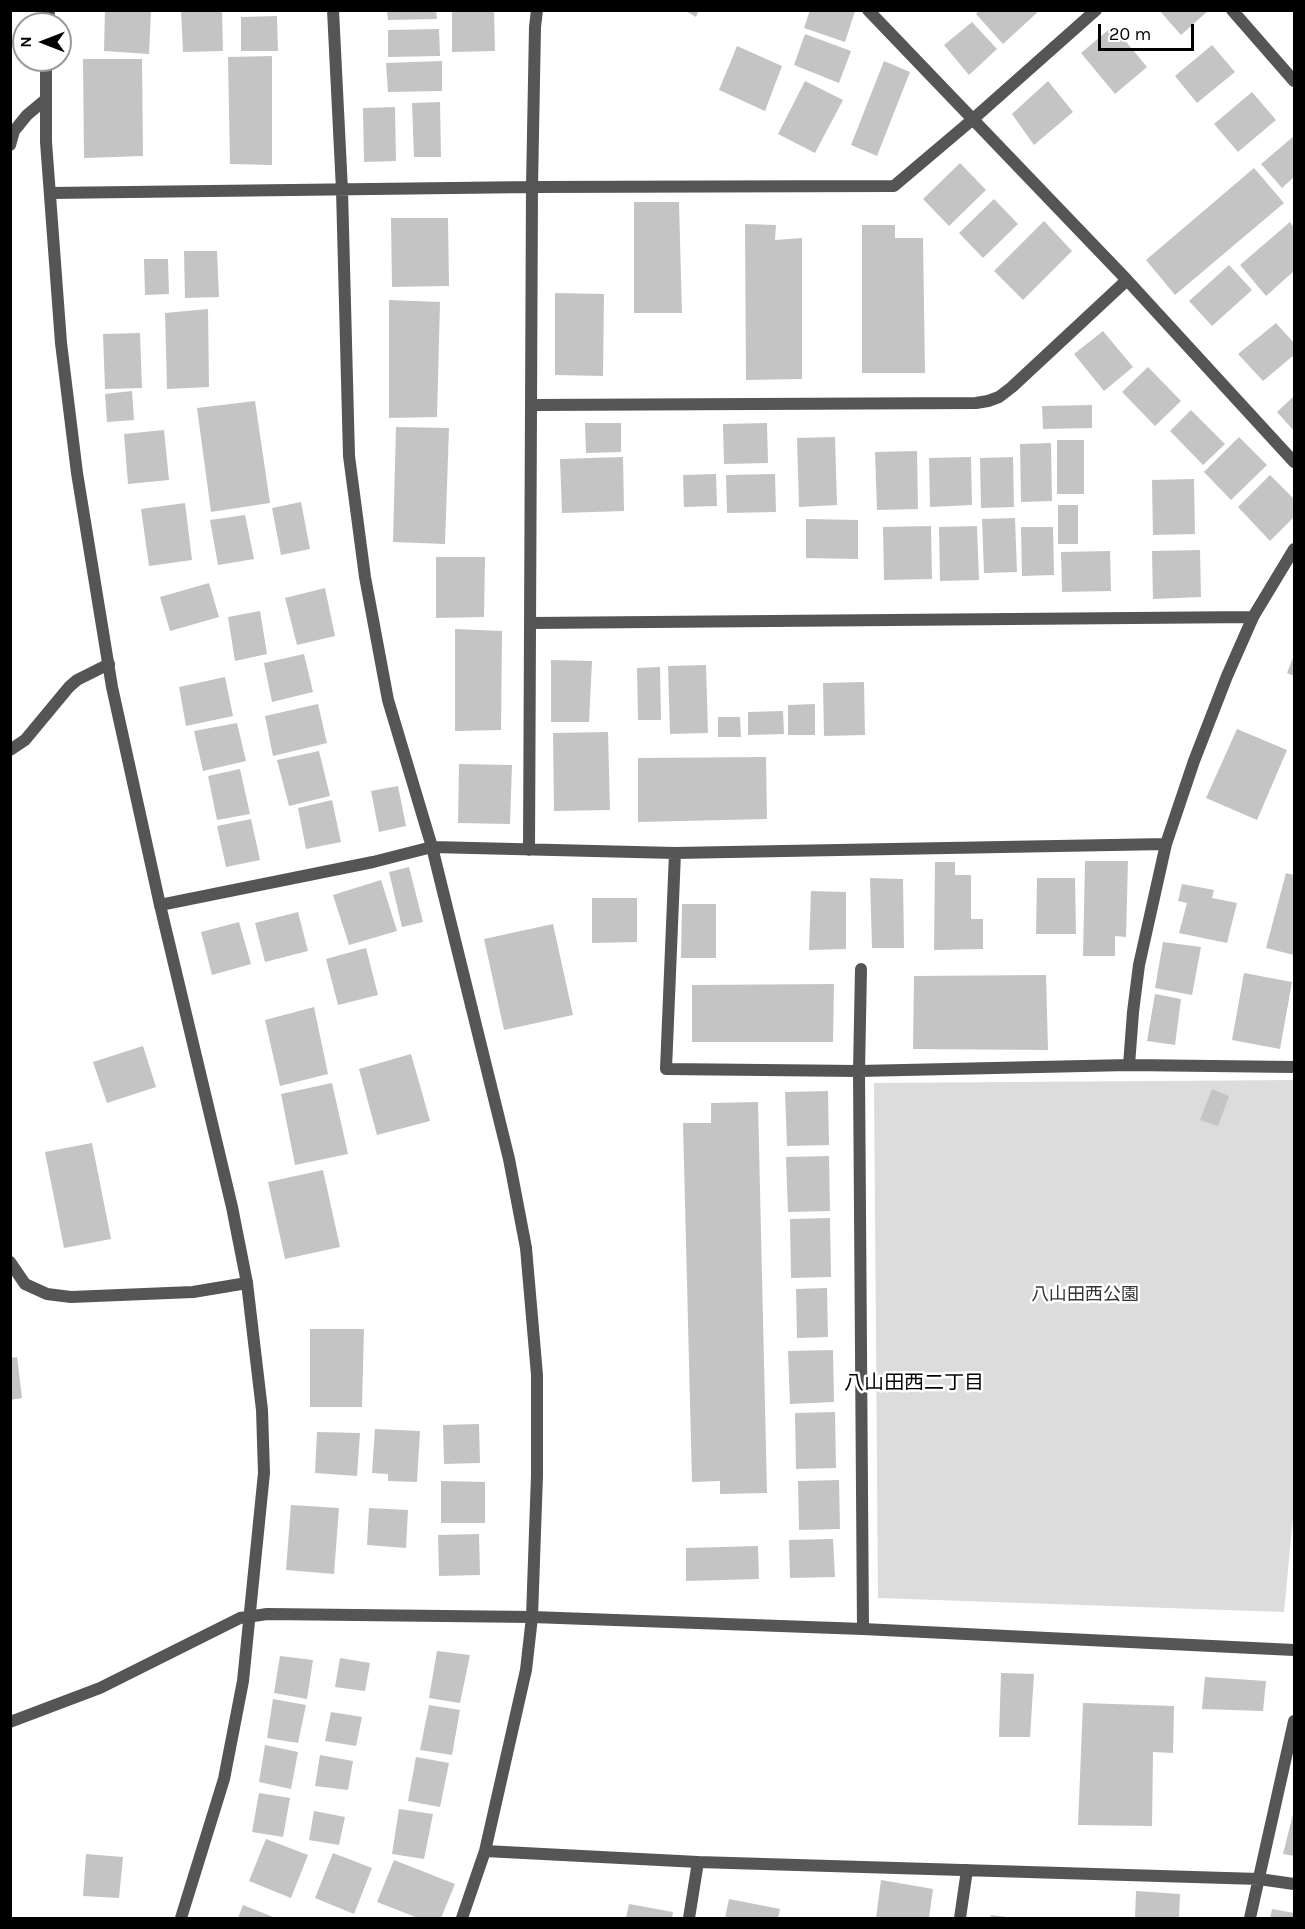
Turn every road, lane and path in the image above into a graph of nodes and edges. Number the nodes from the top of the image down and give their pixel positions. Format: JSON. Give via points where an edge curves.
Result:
{"nodes":[{"id":1,"x":333,"y":10,"type":"edge"},
{"id":2,"x":537,"y":10,"type":"edge"},
{"id":3,"x":868,"y":10,"type":"edge"},
{"id":4,"x":1095,"y":10,"type":"edge"},
{"id":5,"x":1232,"y":10,"type":"edge"},
{"id":6,"x":46,"y":72,"type":"edge"},
{"id":7,"x":1294,"y":81,"type":"edge"},
{"id":8,"x":45,"y":100,"type":"junction"},
{"id":9,"x":972,"y":120,"type":"junction"},
{"id":10,"x":10,"y":145,"type":"edge"},
{"id":11,"x":532,"y":187,"type":"junction"},
{"id":12,"x":342,"y":190,"type":"junction"},
{"id":13,"x":50,"y":193,"type":"junction"},
{"id":14,"x":1127,"y":280,"type":"junction"},
{"id":15,"x":532,"y":405,"type":"junction"},
{"id":16,"x":1294,"y":462,"type":"edge"},
{"id":17,"x":1294,"y":549,"type":"edge"},
{"id":18,"x":1253,"y":616,"type":"junction"},
{"id":19,"x":531,"y":623,"type":"junction"},
{"id":20,"x":109,"y":664,"type":"junction"},
{"id":21,"x":10,"y":750,"type":"edge"},
{"id":22,"x":1166,"y":844,"type":"junction"},
{"id":23,"x":432,"y":847,"type":"junction"},
{"id":24,"x":529,"y":850,"type":"junction"},
{"id":25,"x":675,"y":853,"type":"junction"},
{"id":26,"x":160,"y":905,"type":"junction"},
{"id":27,"x":861,"y":969,"type":"dead end"},
{"id":28,"x":1129,"y":1065,"type":"junction"},
{"id":29,"x":1294,"y":1067,"type":"edge"},
{"id":30,"x":859,"y":1071,"type":"junction"},
{"id":31,"x":10,"y":1262,"type":"edge"},
{"id":32,"x":247,"y":1283,"type":"junction"},
{"id":33,"x":249,"y":1616,"type":"junction"},
{"id":34,"x":532,"y":1617,"type":"junction"},
{"id":35,"x":863,"y":1629,"type":"junction"},
{"id":36,"x":1294,"y":1650,"type":"edge"},
{"id":37,"x":1294,"y":1721,"type":"edge"},
{"id":38,"x":10,"y":1722,"type":"edge"},
{"id":39,"x":485,"y":1851,"type":"junction"},
{"id":40,"x":698,"y":1862,"type":"junction"},
{"id":41,"x":967,"y":1870,"type":"junction"},
{"id":42,"x":1259,"y":1879,"type":"junction"},
{"id":43,"x":1294,"y":1884,"type":"edge"},
{"id":44,"x":181,"y":1918,"type":"edge"},
{"id":45,"x":462,"y":1918,"type":"edge"},
{"id":46,"x":689,"y":1918,"type":"edge"},
{"id":47,"x":960,"y":1918,"type":"edge"},
{"id":48,"x":1250,"y":1918,"type":"edge"}],
"edges":[{"from":1,"to":12,"type":"street"},
{"from":2,"to":11,"type":"street"},
{"from":3,"to":9,"type":"street"},
{"from":4,"to":9,"type":"street"},
{"from":5,"to":7,"type":"street"},
{"from":6,"to":8,"type":"street"},
{"from":8,"to":10,"type":"street","via":[[14,131]]},
{"from":8,"to":13,"type":"street"},
{"from":9,"to":11,"type":"street","via":[[894,186]]},
{"from":9,"to":14,"type":"street"},
{"from":11,"to":12,"type":"street"},
{"from":11,"to":15,"type":"street"},
{"from":12,"to":13,"type":"street"},
{"from":12,"to":23,"type":"street","via":[[349,456],[365,577],[388,700]]},
{"from":13,"to":20,"type":"street","via":[[61,343],[77,473]]},
{"from":14,"to":15,"type":"street","via":[[1012,387],[988,401]]},
{"from":14,"to":16,"type":"street"},
{"from":15,"to":19,"type":"street"},
{"from":17,"to":18,"type":"street"},
{"from":18,"to":19,"type":"street"},
{"from":18,"to":22,"type":"street","via":[[1194,761]]},
{"from":19,"to":24,"type":"street"},
{"from":20,"to":21,"type":"street","via":[[77,680],[25,740]]},
{"from":20,"to":26,"type":"street"},
{"from":22,"to":25,"type":"street"},
{"from":22,"to":28,"type":"street","via":[[1139,965]]},
{"from":23,"to":24,"type":"street"},
{"from":23,"to":26,"type":"street"},
{"from":23,"to":34,"type":"street","via":[[509,1159],[526,1248],[537,1375]]},
{"from":24,"to":25,"type":"street"},
{"from":25,"to":30,"type":"street","via":[[666,1069]]},
{"from":26,"to":32,"type":"street"},
{"from":27,"to":30,"type":"street"},
{"from":28,"to":29,"type":"street"},
{"from":28,"to":30,"type":"street"},
{"from":30,"to":35,"type":"street"},
{"from":31,"to":32,"type":"street","via":[[25,1284],[47,1294],[71,1297],[193,1292]]},
{"from":32,"to":33,"type":"street","via":[[262,1410],[264,1473]]},
{"from":33,"to":34,"type":"street"},
{"from":33,"to":38,"type":"street","via":[[100,1688]]},
{"from":33,"to":44,"type":"street","via":[[243,1681],[224,1779]]},
{"from":34,"to":35,"type":"street"},
{"from":34,"to":39,"type":"street","via":[[526,1670]]},
{"from":35,"to":36,"type":"street"},
{"from":37,"to":42,"type":"street"},
{"from":39,"to":40,"type":"street"},
{"from":39,"to":45,"type":"street"},
{"from":40,"to":41,"type":"street"},
{"from":40,"to":46,"type":"street"},
{"from":41,"to":42,"type":"street"},
{"from":41,"to":47,"type":"street"},
{"from":42,"to":43,"type":"street"},
{"from":42,"to":48,"type":"street"}]}
